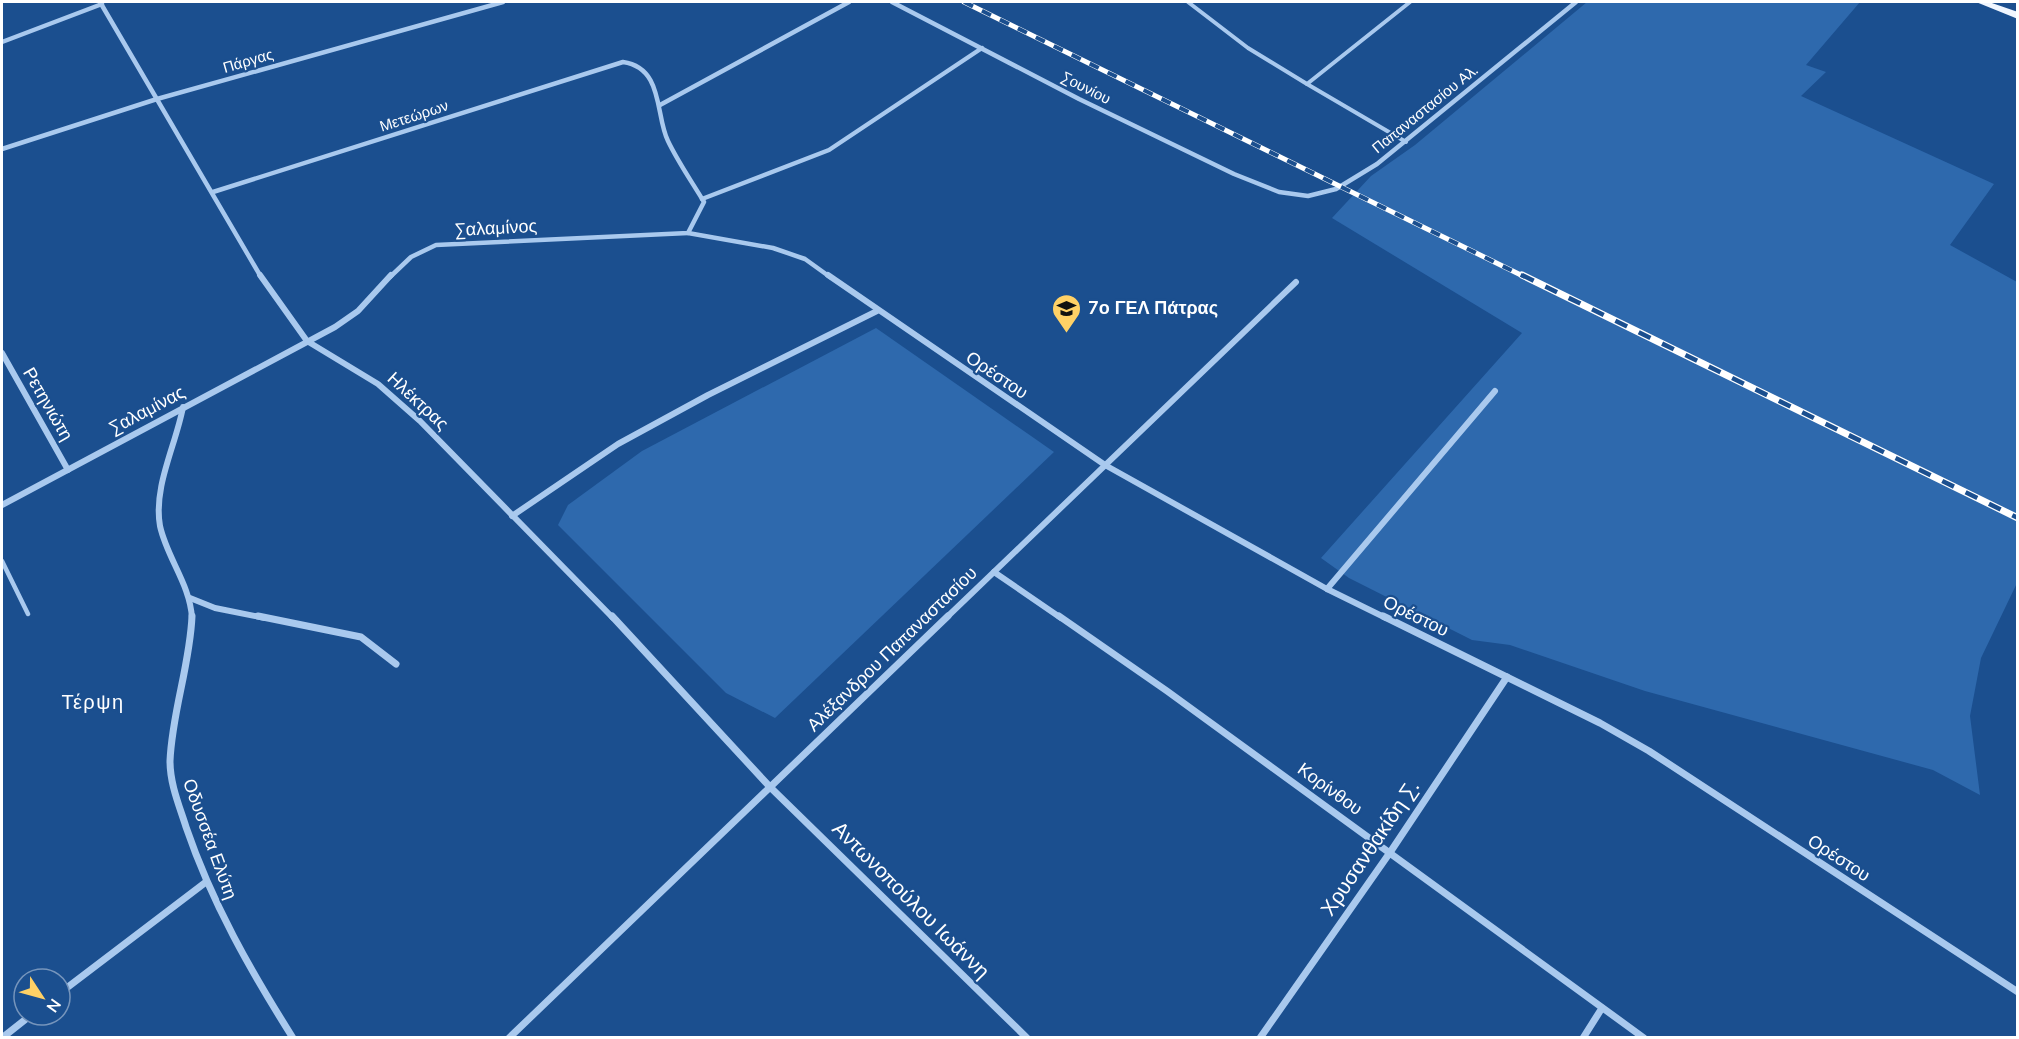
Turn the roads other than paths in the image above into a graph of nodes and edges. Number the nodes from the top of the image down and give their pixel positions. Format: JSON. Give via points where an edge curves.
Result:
{"nodes":[{"id":1,"x":503,"y":2,"type":"edge"},
{"id":2,"x":849,"y":2,"type":"edge"},
{"id":3,"x":892,"y":2,"type":"edge"},
{"id":4,"x":1188,"y":2,"type":"edge"},
{"id":5,"x":1410,"y":2,"type":"edge"},
{"id":6,"x":1576,"y":2,"type":"edge"},
{"id":7,"x":1981,"y":2,"type":"edge"},
{"id":8,"x":101,"y":3,"type":"edge"},
{"id":9,"x":2018,"y":16,"type":"edge"},
{"id":10,"x":2,"y":42,"type":"edge"},
{"id":11,"x":982,"y":48,"type":"junction"},
{"id":12,"x":1307,"y":84,"type":"junction"},
{"id":13,"x":157,"y":99,"type":"junction"},
{"id":14,"x":660,"y":105,"type":"junction"},
{"id":15,"x":1406,"y":142,"type":"junction"},
{"id":16,"x":2,"y":149,"type":"edge"},
{"id":17,"x":1273,"y":189,"type":"joint"},
{"id":18,"x":213,"y":192,"type":"junction"},
{"id":19,"x":703,"y":201,"type":"junction"},
{"id":20,"x":688,"y":232,"type":"junction"},
{"id":21,"x":805,"y":260,"type":"joint"},
{"id":22,"x":1296,"y":282,"type":"dead end"},
{"id":23,"x":877,"y":311,"type":"junction"},
{"id":24,"x":307,"y":341,"type":"junction"},
{"id":25,"x":2,"y":353,"type":"edge"},
{"id":26,"x":1495,"y":391,"type":"dead end"},
{"id":27,"x":183,"y":407,"type":"junction"},
{"id":28,"x":1106,"y":465,"type":"junction"},
{"id":29,"x":68,"y":470,"type":"junction"},
{"id":30,"x":2,"y":505,"type":"edge"},
{"id":31,"x":512,"y":516,"type":"junction"},
{"id":32,"x":2,"y":561,"type":"edge"},
{"id":33,"x":994,"y":572,"type":"junction"},
{"id":34,"x":1327,"y":589,"type":"junction"},
{"id":35,"x":190,"y":598,"type":"junction"},
{"id":36,"x":28,"y":614,"type":"dead end"},
{"id":37,"x":396,"y":663,"type":"dead end"},
{"id":38,"x":1507,"y":677,"type":"junction"},
{"id":39,"x":770,"y":787,"type":"junction"},
{"id":40,"x":1391,"y":851,"type":"junction"},
{"id":41,"x":206,"y":882,"type":"junction"},
{"id":42,"x":72,"y":984,"type":"edge"},
{"id":43,"x":2018,"y":992,"type":"edge"},
{"id":44,"x":1602,"y":1008,"type":"junction"},
{"id":45,"x":16,"y":1027,"type":"edge"},
{"id":46,"x":2,"y":1038,"type":"edge"},
{"id":47,"x":293,"y":1038,"type":"edge"},
{"id":48,"x":509,"y":1038,"type":"edge"},
{"id":49,"x":1027,"y":1038,"type":"edge"},
{"id":50,"x":1260,"y":1038,"type":"edge"},
{"id":51,"x":1583,"y":1038,"type":"edge"},
{"id":52,"x":1644,"y":1038,"type":"edge"}],
"edges":[{"from":1,"to":13,"type":"street","name":"Πάργας"},
{"from":2,"to":14,"type":"street"},
{"from":3,"to":11,"type":"street","name":"Σουνίου"},
{"from":4,"to":12,"type":"lane","via":[[1248,48]]},
{"from":5,"to":12,"type":"lane"},
{"from":6,"to":15,"type":"street","name":"Παπαναστασίου Αλ."},
{"from":7,"to":9,"type":"main road"},
{"from":8,"to":10,"type":"street"},
{"from":8,"to":13,"type":"street","name":"Ηλέκτρας"},
{"from":11,"to":17,"type":"street","name":"Σουνίου","via":[[1163,140]]},
{"from":11,"to":19,"type":"street","via":[[829,150]]},
{"from":12,"to":15,"type":"lane"},
{"from":13,"to":16,"type":"street","name":"Πάργας"},
{"from":13,"to":18,"type":"street","name":"Ηλέκτρας"},
{"from":14,"to":18,"type":"street","name":"Μετεώρων","via":[[646,75],[636,64],[623,62]]},
{"from":14,"to":19,"type":"street","via":[[667,140]]},
{"from":15,"to":17,"type":"street","name":"Παπαναστασίου Αλ.","via":[[1341,186],[1323,193],[1302,195]]},
{"from":18,"to":24,"type":"street","name":"Ηλέκτρας","via":[[266,285]]},
{"from":19,"to":20,"type":"street"},
{"from":20,"to":21,"type":"street","name":"Σαλαμίνος","via":[[773,248]]},
{"from":20,"to":24,"type":"street","name":"Σαλαμίνος","via":[[436,245],[407,257],[358,312]]},
{"from":21,"to":23,"type":"street","name":"Ορέστου"},
{"from":22,"to":28,"type":"street","name":"Αλέξανδρου Παπαναστασίου"},
{"from":23,"to":28,"type":"street","name":"Ορέστου"},
{"from":23,"to":31,"type":"street","via":[[708,394],[618,444]]},
{"from":24,"to":27,"type":"street","name":"Σαλαμίνας"},
{"from":24,"to":31,"type":"street","name":"Ηλέκτρας","via":[[390,393]]},
{"from":25,"to":29,"type":"street","name":"Ρετηνιώτη"},
{"from":26,"to":34,"type":"street"},
{"from":27,"to":29,"type":"street","name":"Σαλαμίνας"},
{"from":27,"to":35,"type":"street","via":[[159,506],[165,543]]},
{"from":28,"to":33,"type":"street","name":"Αλέξανδρου Παπαναστασίου"},
{"from":28,"to":34,"type":"street","name":"Ορέστου"},
{"from":29,"to":30,"type":"street","name":"Σαλαμίνας"},
{"from":31,"to":39,"type":"street","name":"Ηλέκτρας","via":[[636,641]]},
{"from":32,"to":36,"type":"lane"},
{"from":33,"to":39,"type":"street","name":"Αλέξανδρου Παπαναστασίου"},
{"from":33,"to":40,"type":"street","name":"Κορίνθου"},
{"from":34,"to":38,"type":"street","name":"Ορέστου"},
{"from":35,"to":37,"type":"street","via":[[214,608],[361,637]]},
{"from":35,"to":41,"type":"street","name":"Οδυσσέα Ελύτη","via":[[190,641],[170,765],[171,782]]},
{"from":38,"to":40,"type":"street","name":"Χρυσανθακίδη Σ."},
{"from":38,"to":43,"type":"street","name":"Ορέστου","via":[[1649,751]]},
{"from":39,"to":48,"type":"street","name":"Αλέξανδρου Παπαναστασίου"},
{"from":39,"to":49,"type":"street","name":"Αντωνοπούλου Ιωάννη"},
{"from":40,"to":44,"type":"street","name":"Κορίνθου"},
{"from":40,"to":50,"type":"street","name":"Χρυσανθακίδη Σ."},
{"from":41,"to":42,"type":"street"},
{"from":41,"to":47,"type":"street","name":"Οδυσσέα Ελύτη","via":[[247,964]]},
{"from":44,"to":51,"type":"street"},
{"from":44,"to":52,"type":"street","name":"Κορίνθου"},
{"from":45,"to":46,"type":"street"}]}
